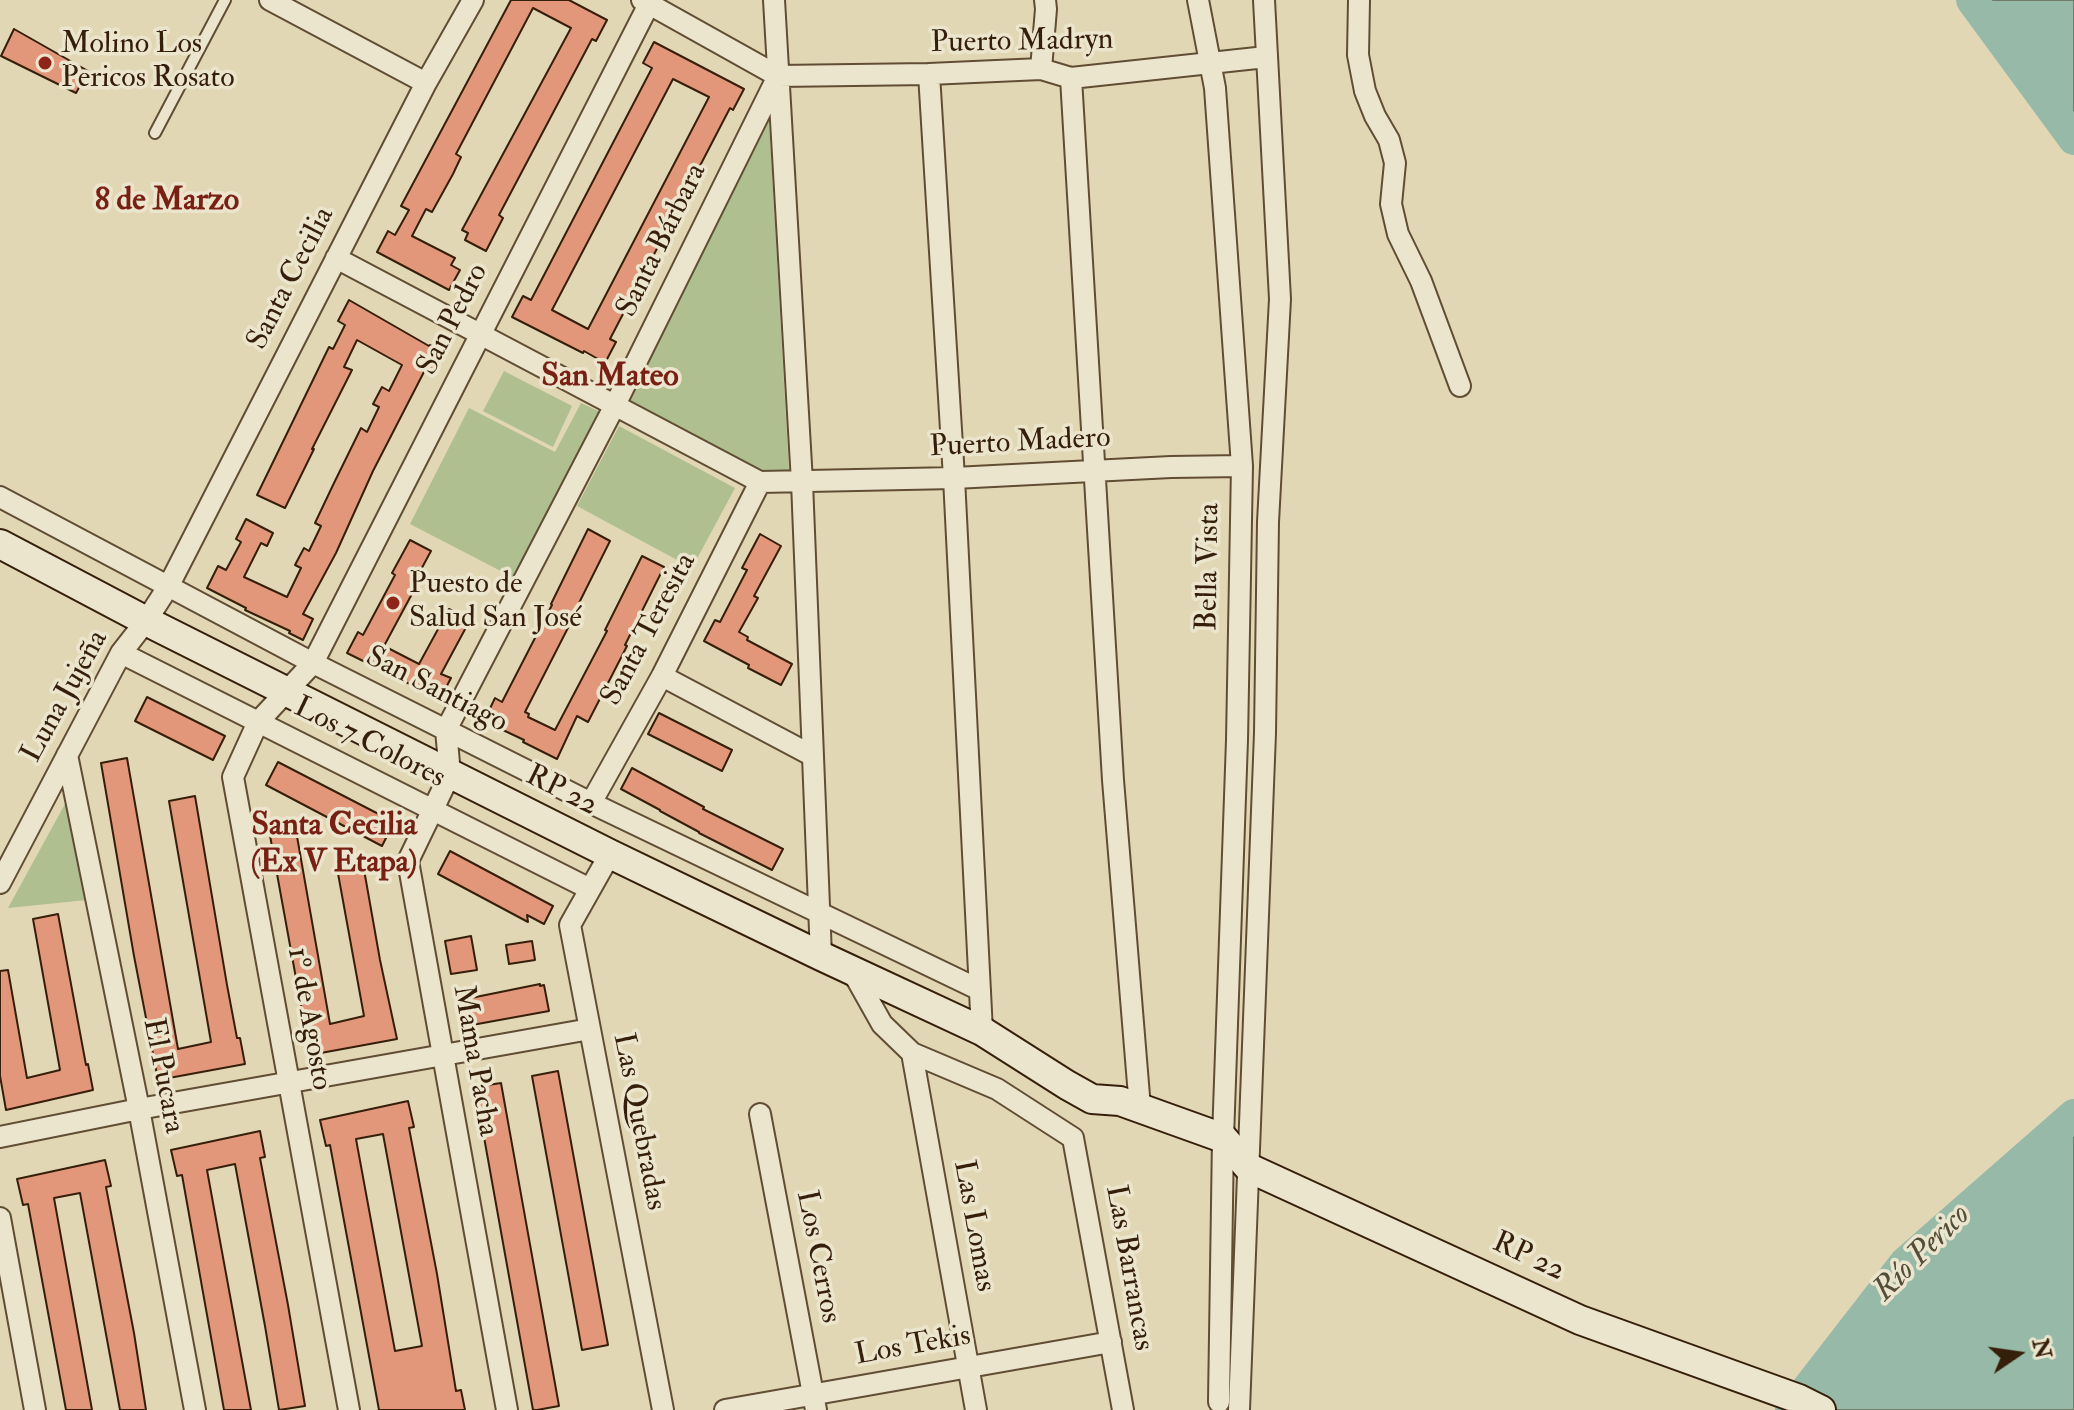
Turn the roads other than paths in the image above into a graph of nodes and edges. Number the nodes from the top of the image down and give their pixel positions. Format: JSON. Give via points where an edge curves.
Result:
{"nodes":[{"id":1,"x":225,"y":0,"type":"edge"},
{"id":2,"x":270,"y":0,"type":"edge"},
{"id":3,"x":473,"y":0,"type":"edge"},
{"id":4,"x":774,"y":0,"type":"edge"},
{"id":5,"x":1045,"y":0,"type":"edge"},
{"id":6,"x":1198,"y":0,"type":"edge"},
{"id":7,"x":1264,"y":0,"type":"edge"},
{"id":8,"x":1359,"y":0,"type":"edge"},
{"id":9,"x":645,"y":2,"type":"edge"},
{"id":10,"x":1266,"y":57,"type":"junction"},
{"id":11,"x":1211,"y":64,"type":"junction"},
{"id":12,"x":1041,"y":69,"type":"junction"},
{"id":13,"x":929,"y":74,"type":"junction"},
{"id":14,"x":778,"y":76,"type":"junction"},
{"id":15,"x":1071,"y":78,"type":"junction"},
{"id":16,"x":426,"y":83,"type":"junction"},
{"id":17,"x":155,"y":133,"type":"dead end"},
{"id":18,"x":336,"y":258,"type":"junction"},
{"id":19,"x":480,"y":335,"type":"junction"},
{"id":20,"x":1460,"y":386,"type":"dead end"},
{"id":21,"x":615,"y":405,"type":"junction"},
{"id":22,"x":1242,"y":466,"type":"junction"},
{"id":23,"x":1093,"y":470,"type":"junction"},
{"id":24,"x":954,"y":478,"type":"junction"},
{"id":25,"x":760,"y":482,"type":"junction"},
{"id":26,"x":802,"y":482,"type":"junction"},
{"id":27,"x":0,"y":497,"type":"edge"},
{"id":28,"x":0,"y":544,"type":"edge"},
{"id":29,"x":168,"y":587,"type":"junction"},
{"id":30,"x":146,"y":621,"type":"junction"},
{"id":31,"x":121,"y":653,"type":"junction"},
{"id":32,"x":313,"y":663,"type":"junction"},
{"id":33,"x":662,"y":676,"type":"junction"},
{"id":34,"x":286,"y":692,"type":"junction"},
{"id":35,"x":258,"y":722,"type":"junction"},
{"id":36,"x":446,"y":730,"type":"junction"},
{"id":37,"x":67,"y":755,"type":"junction"},
{"id":38,"x":813,"y":756,"type":"junction"},
{"id":39,"x":450,"y":774,"type":"junction"},
{"id":40,"x":591,"y":803,"type":"junction"},
{"id":41,"x":432,"y":810,"type":"junction"},
{"id":42,"x":610,"y":854,"type":"junction"},
{"id":43,"x":0,"y":883,"type":"edge"},
{"id":44,"x":590,"y":889,"type":"junction"},
{"id":45,"x":818,"y":912,"type":"junction"},
{"id":46,"x":821,"y":956,"type":"junction"},
{"id":47,"x":855,"y":976,"type":"dead end"},
{"id":48,"x":980,"y":990,"type":"junction"},
{"id":49,"x":590,"y":1029,"type":"junction"},
{"id":50,"x":982,"y":1031,"type":"junction"},
{"id":51,"x":912,"y":1053,"type":"junction"},
{"id":52,"x":443,"y":1056,"type":"junction"},
{"id":53,"x":289,"y":1083,"type":"junction"},
{"id":54,"x":1140,"y":1108,"type":"junction"},
{"id":55,"x":139,"y":1109,"type":"junction"},
{"id":56,"x":760,"y":1114,"type":"dead end"},
{"id":57,"x":0,"y":1137,"type":"edge"},
{"id":58,"x":1223,"y":1138,"type":"junction"},
{"id":59,"x":1249,"y":1168,"type":"junction"},
{"id":60,"x":0,"y":1218,"type":"edge"},
{"id":61,"x":1111,"y":1342,"type":"junction"},
{"id":62,"x":968,"y":1368,"type":"junction"},
{"id":63,"x":814,"y":1402,"type":"edge"},
{"id":64,"x":1219,"y":1402,"type":"dead end"},
{"id":65,"x":35,"y":1410,"type":"edge"},
{"id":66,"x":195,"y":1410,"type":"edge"},
{"id":67,"x":349,"y":1410,"type":"edge"},
{"id":68,"x":507,"y":1410,"type":"edge"},
{"id":69,"x":663,"y":1410,"type":"edge"},
{"id":70,"x":725,"y":1410,"type":"edge"},
{"id":71,"x":976,"y":1410,"type":"edge"},
{"id":72,"x":1123,"y":1410,"type":"edge"},
{"id":73,"x":1239,"y":1410,"type":"edge"},
{"id":74,"x":1821,"y":1410,"type":"edge"}],
"edges":[{"from":1,"to":17,"type":"lane"},
{"from":2,"to":16,"type":"street"},
{"from":3,"to":16,"type":"street","name":"Santa Cecilia"},
{"from":4,"to":14,"type":"street"},
{"from":5,"to":12,"type":"street"},
{"from":6,"to":11,"type":"street","name":"Bella Vista"},
{"from":7,"to":10,"type":"street"},
{"from":8,"to":20,"type":"street","via":[[1358,55],[1365,91],[1395,163],[1391,204],[1398,234]]},
{"from":9,"to":14,"type":"street"},
{"from":9,"to":19,"type":"street","name":"San Pedro"},
{"from":10,"to":11,"type":"street","name":"Puerto Madryn"},
{"from":10,"to":59,"type":"street","via":[[1280,299],[1268,522]]},
{"from":11,"to":15,"type":"street","name":"Puerto Madryn"},
{"from":11,"to":22,"type":"street","name":"Bella Vista"},
{"from":12,"to":13,"type":"street","name":"Puerto Madryn"},
{"from":12,"to":15,"type":"street","name":"Puerto Madryn"},
{"from":13,"to":14,"type":"street","name":"Puerto Madryn"},
{"from":13,"to":24,"type":"street"},
{"from":14,"to":21,"type":"street","name":"Santa Bárbara"},
{"from":14,"to":26,"type":"street"},
{"from":15,"to":23,"type":"street"},
{"from":16,"to":18,"type":"street","name":"Santa Cecilia"},
{"from":18,"to":19,"type":"street"},
{"from":18,"to":29,"type":"street","name":"Santa Cecilia"},
{"from":19,"to":21,"type":"street"},
{"from":19,"to":32,"type":"street","name":"San Pedro"},
{"from":21,"to":25,"type":"street"},
{"from":21,"to":36,"type":"street","name":"Santa Bárbara"},
{"from":22,"to":23,"type":"street","name":"Puerto Madero"},
{"from":22,"to":58,"type":"street","name":"Bella Vista"},
{"from":23,"to":24,"type":"street","name":"Puerto Madero"},
{"from":23,"to":54,"type":"street"},
{"from":24,"to":26,"type":"street","name":"Puerto Madero"},
{"from":24,"to":48,"type":"street"},
{"from":25,"to":26,"type":"street","name":"Puerto Madero"},
{"from":25,"to":33,"type":"street","name":"Santa Teresita"},
{"from":26,"to":38,"type":"street"},
{"from":27,"to":29,"type":"street","name":"San Santiago"},
{"from":28,"to":30,"type":"street","name":"RP 22"},
{"from":29,"to":30,"type":"street","name":"Luna Jujeña"},
{"from":29,"to":32,"type":"street","name":"San Santiago"},
{"from":30,"to":31,"type":"street","name":"Luna Jujeña"},
{"from":30,"to":34,"type":"street","name":"RP 22"},
{"from":31,"to":35,"type":"street","name":"Los 7 Colores"},
{"from":31,"to":37,"type":"street","name":"Luna Jujeña"},
{"from":32,"to":34,"type":"street","name":"1º de Agosto"},
{"from":32,"to":36,"type":"street","name":"San Santiago"},
{"from":33,"to":38,"type":"street"},
{"from":33,"to":40,"type":"street","name":"Santa Teresita"},
{"from":34,"to":35,"type":"street","name":"1º de Agosto"},
{"from":34,"to":39,"type":"street","name":"RP 22"},
{"from":35,"to":41,"type":"street","name":"Los 7 Colores"},
{"from":35,"to":53,"type":"street","name":"1º de Agosto","via":[[233,777]]},
{"from":36,"to":39,"type":"street"},
{"from":36,"to":40,"type":"street","name":"San Santiago"},
{"from":37,"to":43,"type":"street","name":"Luna Jujeña"},
{"from":37,"to":55,"type":"street","name":"El Pucara"},
{"from":38,"to":45,"type":"street"},
{"from":39,"to":41,"type":"street","name":"Mama Pacha"},
{"from":39,"to":42,"type":"street","name":"RP 22"},
{"from":40,"to":45,"type":"street","name":"San Santiago"},
{"from":41,"to":44,"type":"street","name":"Los 7 Colores"},
{"from":41,"to":52,"type":"street","name":"Mama Pacha","via":[[408,861]]},
{"from":42,"to":44,"type":"street","name":"Las Quebradas"},
{"from":42,"to":46,"type":"street","name":"RP 22"},
{"from":44,"to":49,"type":"street","name":"Las Quebradas","via":[[570,925]]},
{"from":45,"to":46,"type":"street"},
{"from":45,"to":48,"type":"street","name":"San Santiago"},
{"from":46,"to":50,"type":"street","name":"RP 22"},
{"from":47,"to":51,"type":"street","via":[[882,1024]]},
{"from":48,"to":50,"type":"street"},
{"from":49,"to":52,"type":"street"},
{"from":49,"to":69,"type":"street","name":"Las Quebradas"},
{"from":50,"to":54,"type":"street","name":"RP 22","via":[[1092,1099]]},
{"from":51,"to":61,"type":"street","name":"Las Barrancas","via":[[997,1089],[1073,1138]]},
{"from":51,"to":62,"type":"street","name":"Las Lomas"},
{"from":52,"to":53,"type":"street"},
{"from":52,"to":68,"type":"street","name":"Mama Pacha"},
{"from":53,"to":55,"type":"street"},
{"from":53,"to":67,"type":"street","name":"1º de Agosto"},
{"from":54,"to":58,"type":"street"},
{"from":55,"to":57,"type":"street"},
{"from":55,"to":66,"type":"street","name":"El Pucara"},
{"from":56,"to":63,"type":"street","name":"Los Cerros"},
{"from":58,"to":59,"type":"street","name":"RP 22"},
{"from":58,"to":64,"type":"street","name":"Bella Vista"},
{"from":59,"to":73,"type":"street"},
{"from":59,"to":74,"type":"street","name":"RP 22","via":[[1580,1320]]},
{"from":60,"to":65,"type":"street"},
{"from":61,"to":62,"type":"street","name":"Los Tekis"},
{"from":61,"to":72,"type":"street","name":"Las Barrancas"},
{"from":62,"to":63,"type":"street","name":"Los Tekis"},
{"from":62,"to":71,"type":"street","name":"Las Lomas"},
{"from":63,"to":70,"type":"street","name":"Los Tekis"}]}
